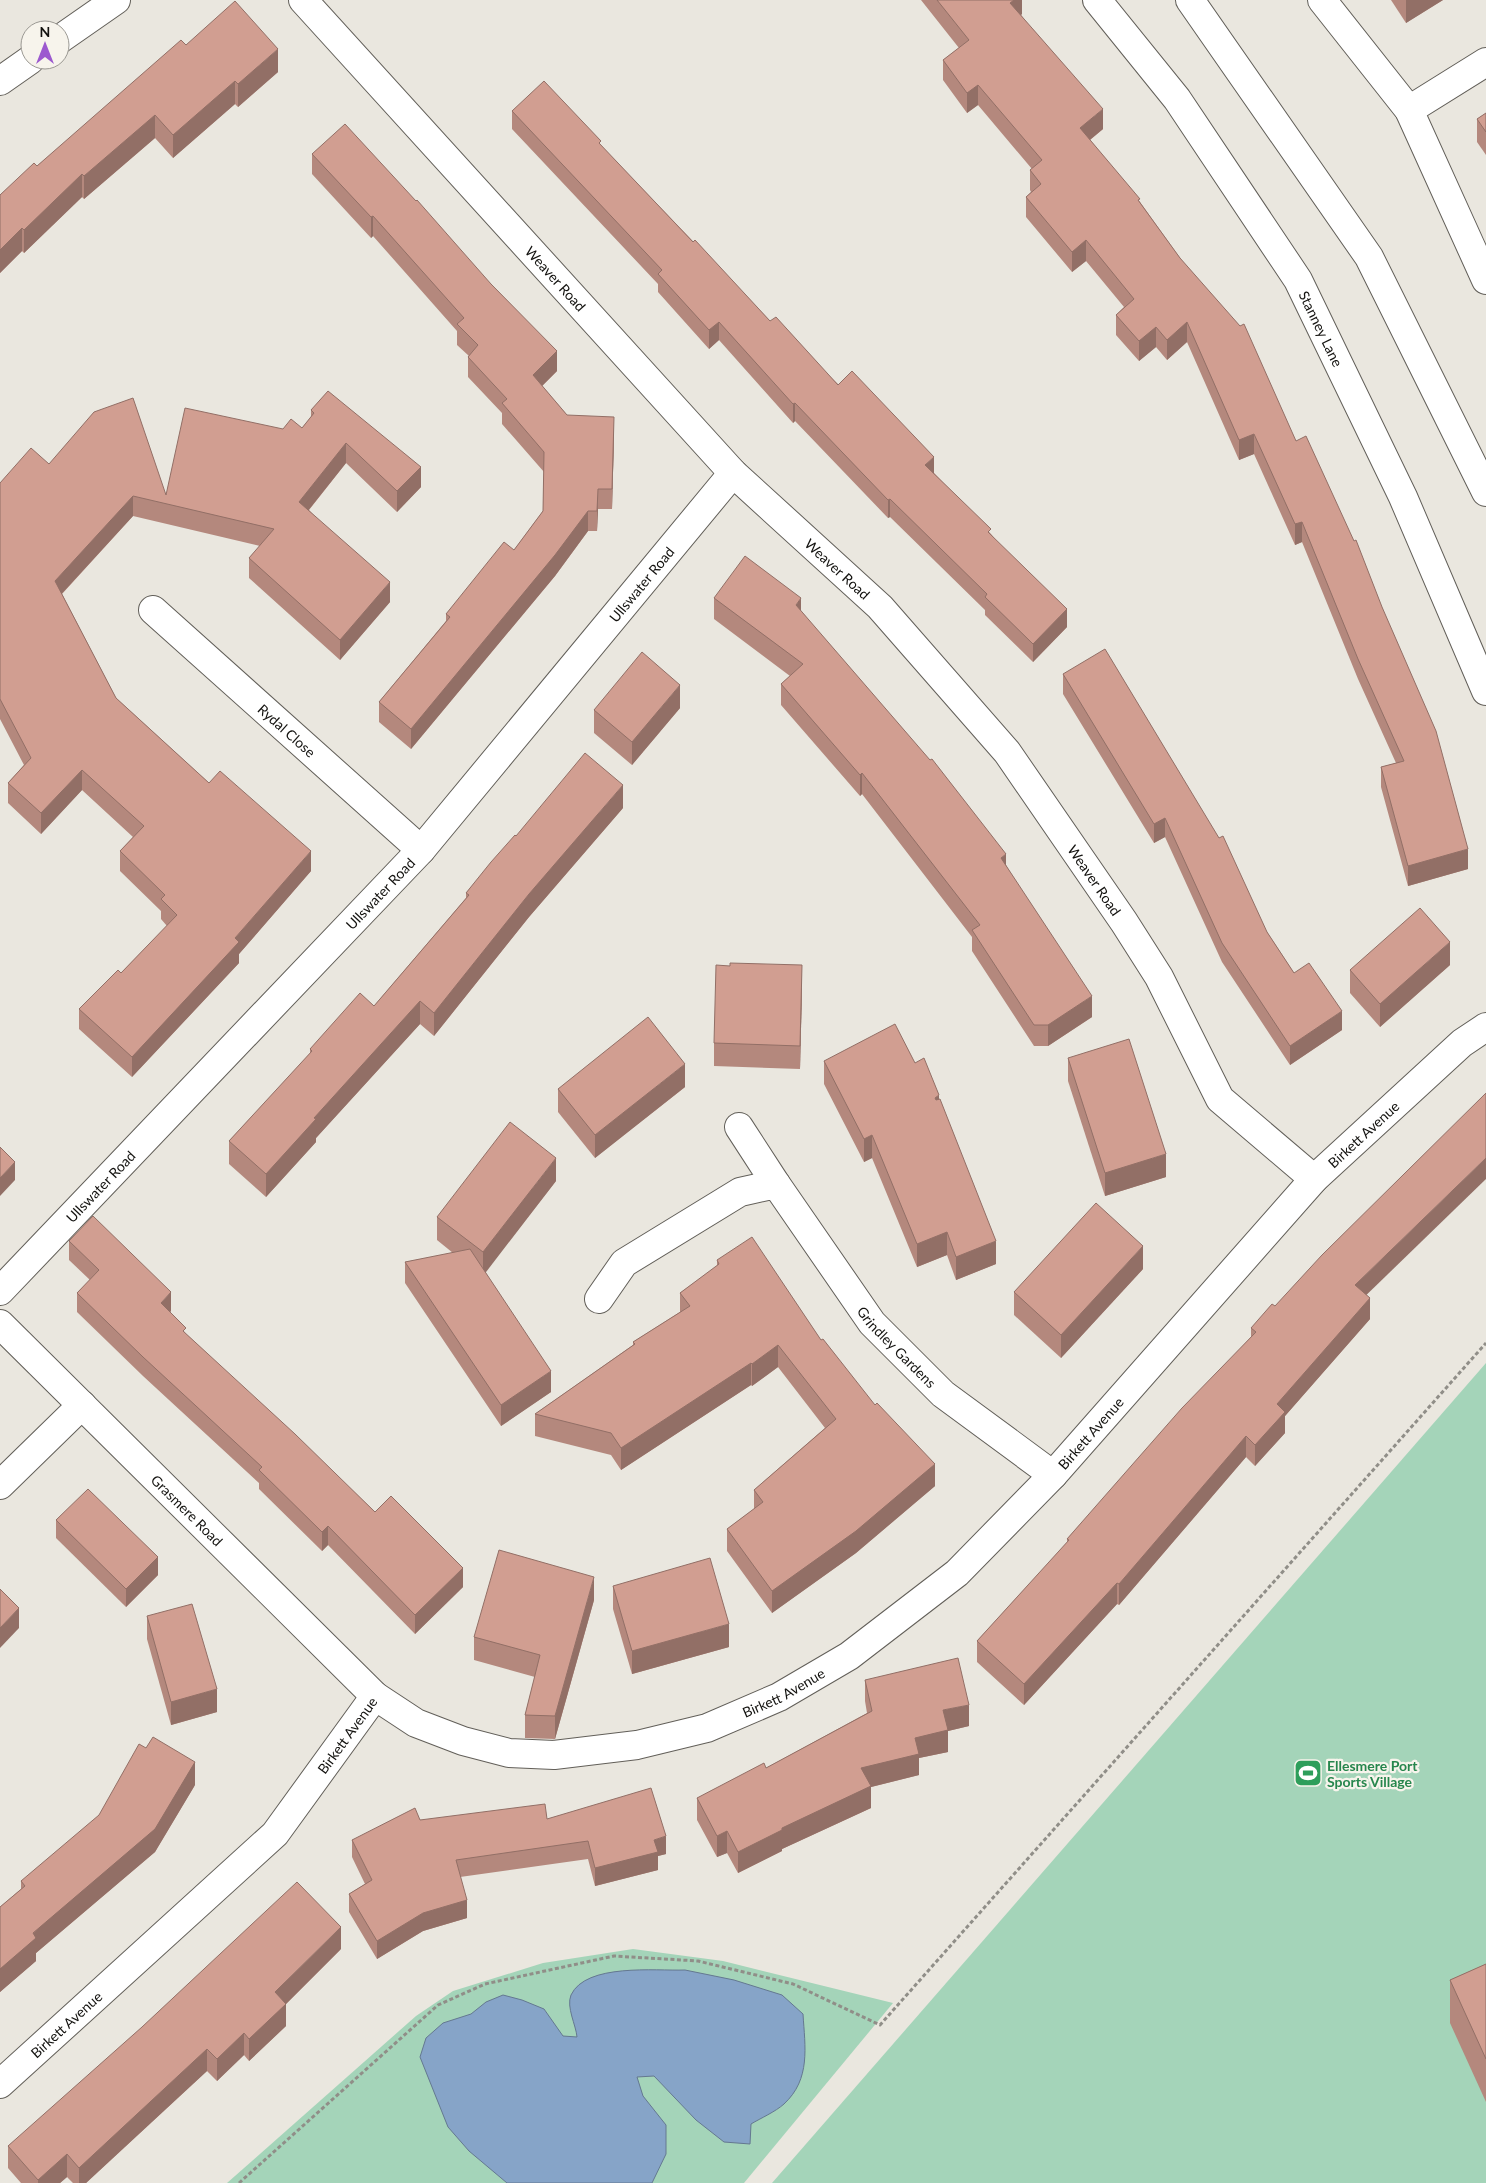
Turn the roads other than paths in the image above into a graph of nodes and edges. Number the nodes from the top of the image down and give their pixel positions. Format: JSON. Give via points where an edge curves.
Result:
{"nodes":[{"id":1,"x":116,"y":0,"type":"edge"},
{"id":2,"x":303,"y":0,"type":"edge"},
{"id":3,"x":1097,"y":0,"type":"edge"},
{"id":4,"x":1190,"y":0,"type":"edge"},
{"id":5,"x":1322,"y":0,"type":"edge"},
{"id":6,"x":70,"y":32,"type":"edge"},
{"id":7,"x":1486,"y":62,"type":"edge"},
{"id":8,"x":20,"y":67,"type":"edge"},
{"id":9,"x":0,"y":81,"type":"edge"},
{"id":10,"x":1409,"y":110,"type":"junction"},
{"id":11,"x":1486,"y":280,"type":"edge"},
{"id":12,"x":733,"y":473,"type":"junction"},
{"id":13,"x":1486,"y":492,"type":"edge"},
{"id":14,"x":153,"y":610,"type":"dead end"},
{"id":15,"x":1486,"y":691,"type":"edge"},
{"id":16,"x":421,"y":850,"type":"junction"},
{"id":17,"x":1486,"y":1027,"type":"edge"},
{"id":18,"x":739,"y":1127,"type":"dead end"},
{"id":19,"x":1314,"y":1179,"type":"junction"},
{"id":20,"x":776,"y":1184,"type":"junction"},
{"id":21,"x":0,"y":1291,"type":"edge"},
{"id":22,"x":599,"y":1298,"type":"dead end"},
{"id":23,"x":0,"y":1324,"type":"edge"},
{"id":24,"x":82,"y":1405,"type":"junction"},
{"id":25,"x":1052,"y":1475,"type":"junction"},
{"id":26,"x":0,"y":1485,"type":"edge"},
{"id":27,"x":375,"y":1696,"type":"junction"},
{"id":28,"x":0,"y":2084,"type":"edge"}],
"edges":[{"from":1,"to":6,"type":"street"},
{"from":2,"to":12,"type":"street","name":"Weaver Road"},
{"from":3,"to":15,"type":"street","name":"Stanney Lane","via":[[1177,98],[1298,280],[1403,497]]},
{"from":4,"to":13,"type":"street","via":[[1369,257]]},
{"from":5,"to":10,"type":"street"},
{"from":7,"to":10,"type":"street"},
{"from":8,"to":9,"type":"street"},
{"from":10,"to":11,"type":"street"},
{"from":12,"to":16,"type":"street","name":"Ullswater Road"},
{"from":12,"to":19,"type":"street","name":"Weaver Road","via":[[880,607],[1007,752],[1159,977],[1220,1098]]},
{"from":14,"to":16,"type":"street","name":"Rydal Close"},
{"from":16,"to":21,"type":"street","name":"Ullswater Road"},
{"from":17,"to":19,"type":"street","name":"Birkett Avenue","via":[[1462,1043]]},
{"from":18,"to":20,"type":"street","name":"Grindley Gardens"},
{"from":19,"to":25,"type":"street","name":"Birkett Avenue"},
{"from":20,"to":22,"type":"street","via":[[740,1192],[624,1263]]},
{"from":20,"to":25,"type":"street","name":"Grindley Gardens","via":[[872,1323],[943,1394]]},
{"from":23,"to":24,"type":"street","name":"Grasmere Road"},
{"from":24,"to":26,"type":"street"},
{"from":24,"to":27,"type":"street","name":"Grasmere Road"},
{"from":25,"to":27,"type":"street","name":"Birkett Avenue","via":[[957,1573],[849,1656],[779,1697],[707,1728],[628,1746],[554,1755],[508,1753],[463,1741],[416,1723]]},
{"from":27,"to":28,"type":"street","name":"Birkett Avenue","via":[[275,1834]]}]}
